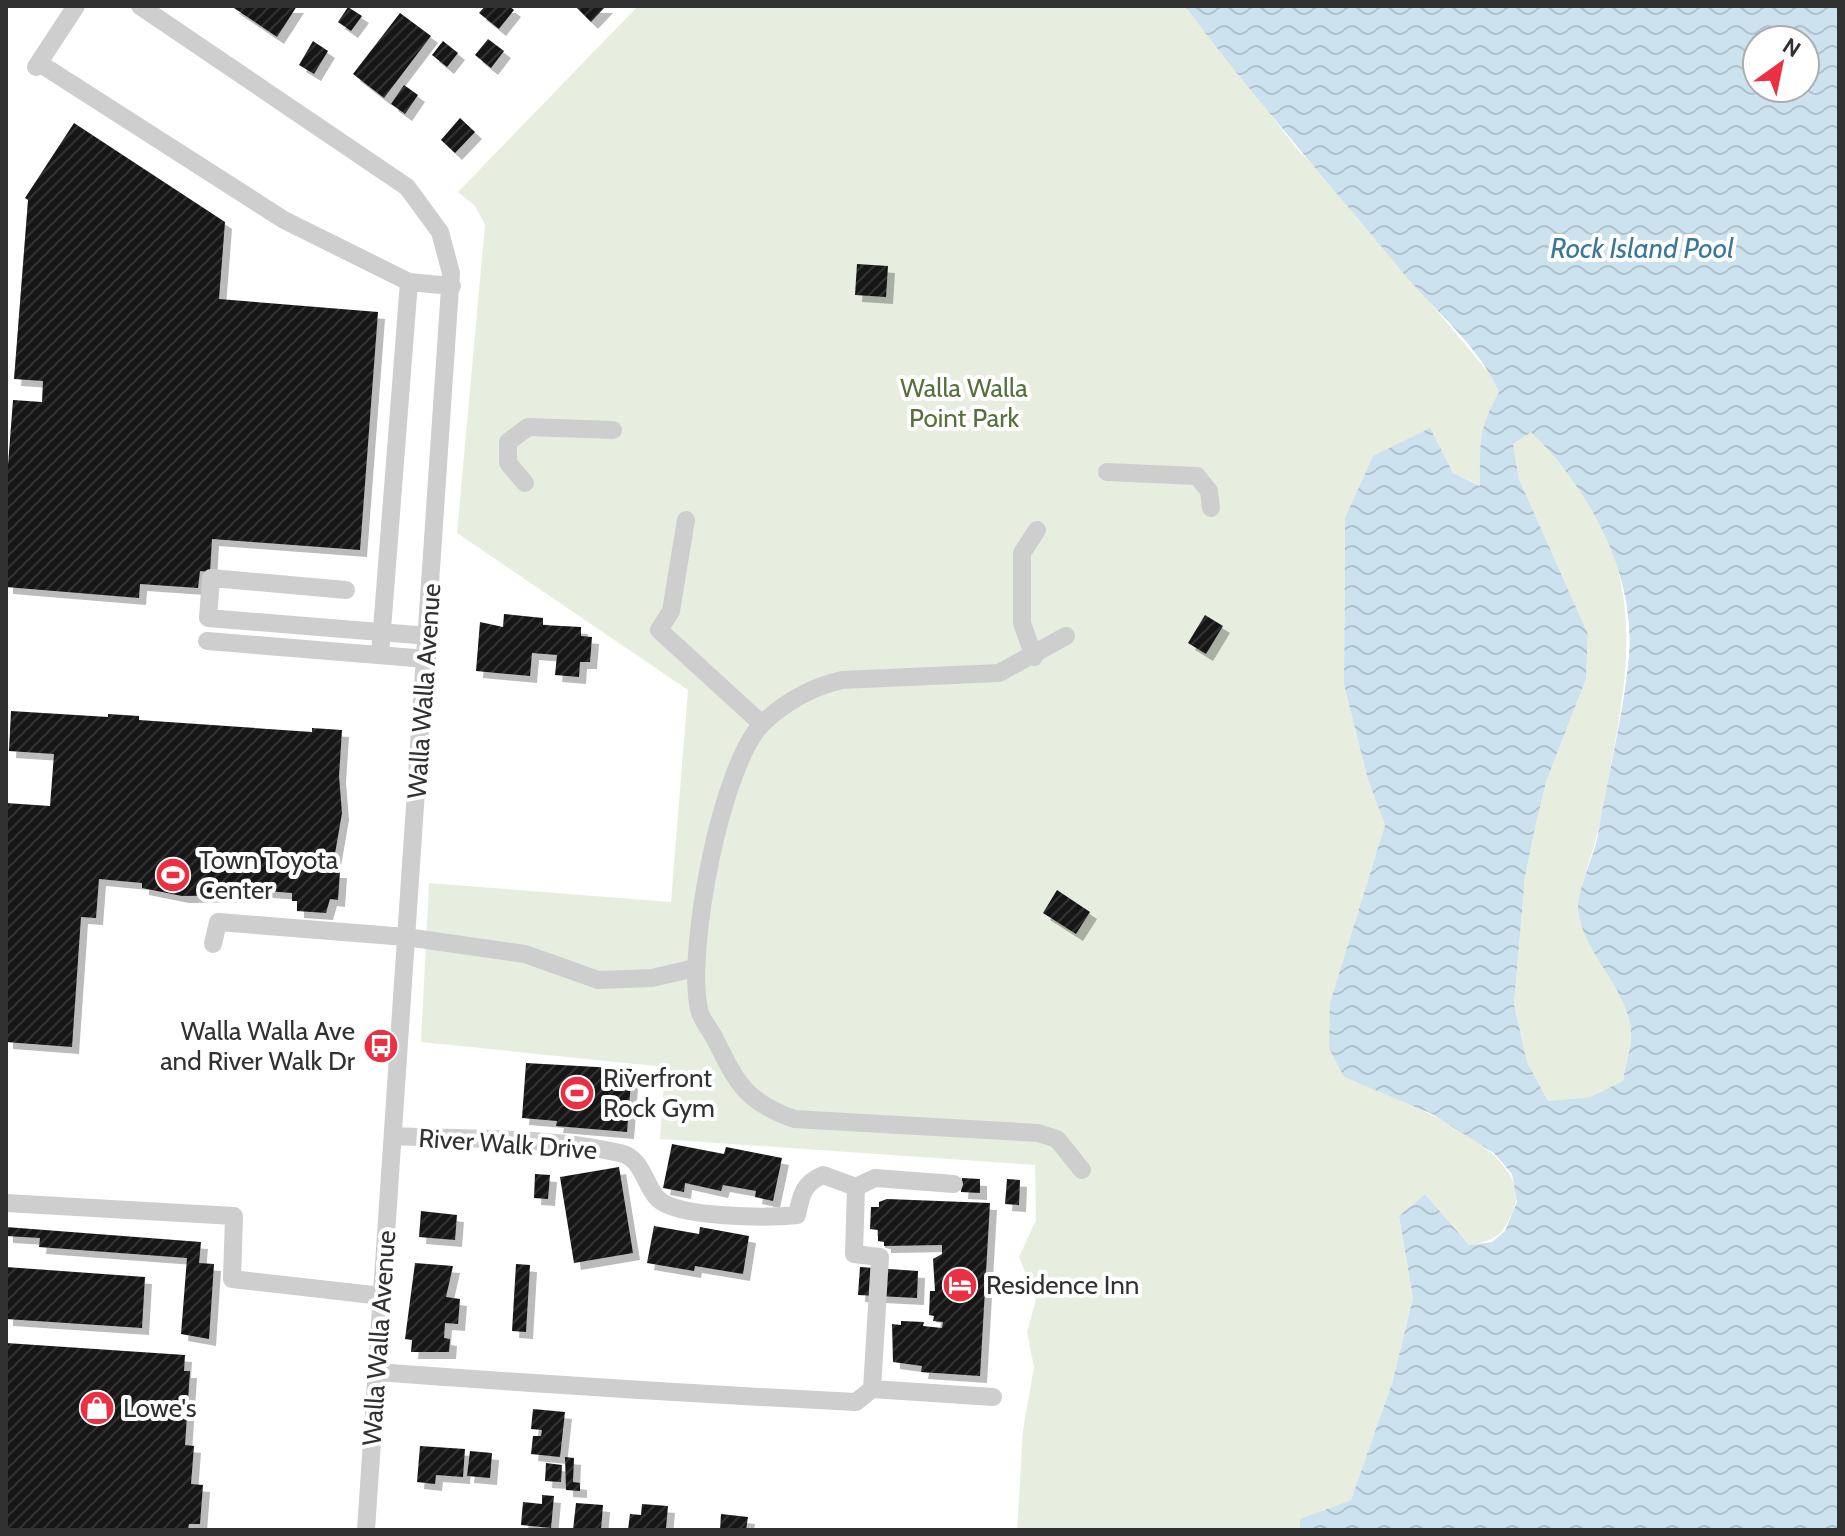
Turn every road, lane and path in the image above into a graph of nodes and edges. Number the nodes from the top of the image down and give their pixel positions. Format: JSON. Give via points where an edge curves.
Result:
{"nodes":[{"id":1,"x":76,"y":6,"type":"edge"},
{"id":2,"x":140,"y":6,"type":"edge"},
{"id":3,"x":409,"y":282,"type":"junction"},
{"id":4,"x":452,"y":286,"type":"junction"},
{"id":5,"x":613,"y":430,"type":"dead end"},
{"id":6,"x":1107,"y":472,"type":"dead end"},
{"id":7,"x":525,"y":483,"type":"dead end"},
{"id":8,"x":1211,"y":508,"type":"dead end"},
{"id":9,"x":686,"y":520,"type":"dead end"},
{"id":10,"x":1037,"y":530,"type":"dead end"},
{"id":11,"x":346,"y":590,"type":"dead end"},
{"id":12,"x":381,"y":632,"type":"junction"},
{"id":13,"x":429,"y":636,"type":"junction"},
{"id":14,"x":1066,"y":636,"type":"dead end"},
{"id":15,"x":207,"y":641,"type":"dead end"},
{"id":16,"x":380,"y":655,"type":"junction"},
{"id":17,"x":1034,"y":657,"type":"junction"},
{"id":18,"x":427,"y":659,"type":"junction"},
{"id":19,"x":762,"y":724,"type":"junction"},
{"id":20,"x":406,"y":937,"type":"junction"},
{"id":21,"x":213,"y":944,"type":"dead end"},
{"id":22,"x":695,"y":968,"type":"junction"},
{"id":23,"x":393,"y":1136,"type":"junction"},
{"id":24,"x":1082,"y":1170,"type":"dead end"},
{"id":25,"x":954,"y":1184,"type":"dead end"},
{"id":26,"x":856,"y":1187,"type":"junction"},
{"id":27,"x":6,"y":1203,"type":"edge"},
{"id":28,"x":382,"y":1296,"type":"junction"},
{"id":29,"x":377,"y":1372,"type":"junction"},
{"id":30,"x":872,"y":1389,"type":"junction"},
{"id":31,"x":993,"y":1397,"type":"dead end"},
{"id":32,"x":366,"y":1530,"type":"edge"}],
"edges":[{"from":1,"to":3,"type":"street","via":[[38,65],[284,220]]},
{"from":2,"to":4,"type":"street","name":"Walla Walla Avenue","via":[[407,187],[440,232]]},
{"from":3,"to":4,"type":"street"},
{"from":3,"to":12,"type":"street"},
{"from":4,"to":13,"type":"street","name":"Walla Walla Avenue"},
{"from":5,"to":7,"type":"street","via":[[528,427],[508,442],[508,463]]},
{"from":6,"to":8,"type":"street","via":[[1197,476],[1209,491]]},
{"from":9,"to":19,"type":"street","via":[[671,611],[659,630]]},
{"from":10,"to":17,"type":"street","via":[[1022,553],[1022,623]]},
{"from":11,"to":12,"type":"street","via":[[211,578],[208,618]]},
{"from":12,"to":13,"type":"street"},
{"from":12,"to":16,"type":"street"},
{"from":13,"to":18,"type":"street","name":"Walla Walla Avenue"},
{"from":14,"to":17,"type":"street"},
{"from":15,"to":16,"type":"street"},
{"from":16,"to":18,"type":"street"},
{"from":17,"to":19,"type":"street","via":[[999,673],[823,684]]},
{"from":18,"to":20,"type":"street","name":"Walla Walla Avenue"},
{"from":19,"to":22,"type":"street","via":[[744,749],[721,805]]},
{"from":20,"to":21,"type":"street","via":[[218,922]]},
{"from":20,"to":22,"type":"street","via":[[525,954],[598,980],[652,978]]},
{"from":20,"to":23,"type":"street","name":"Walla Walla Avenue"},
{"from":22,"to":24,"type":"street","via":[[699,1011],[732,1078],[771,1111],[794,1119],[1038,1133],[1057,1139]]},
{"from":23,"to":26,"type":"street","name":"River Walk Drive","via":[[621,1153],[634,1159],[655,1195],[671,1208],[789,1216],[797,1215],[801,1192],[812,1179],[823,1175]]},
{"from":23,"to":28,"type":"street","name":"Walla Walla Avenue"},
{"from":25,"to":26,"type":"street","via":[[875,1178]]},
{"from":26,"to":30,"type":"street","via":[[854,1254],[880,1257]]},
{"from":27,"to":28,"type":"street","via":[[234,1216],[232,1279]]},
{"from":28,"to":29,"type":"street","name":"Walla Walla Avenue"},
{"from":29,"to":30,"type":"street","via":[[669,1395],[856,1402]]},
{"from":29,"to":32,"type":"street","name":"Walla Walla Avenue"},
{"from":30,"to":31,"type":"street"}]}
